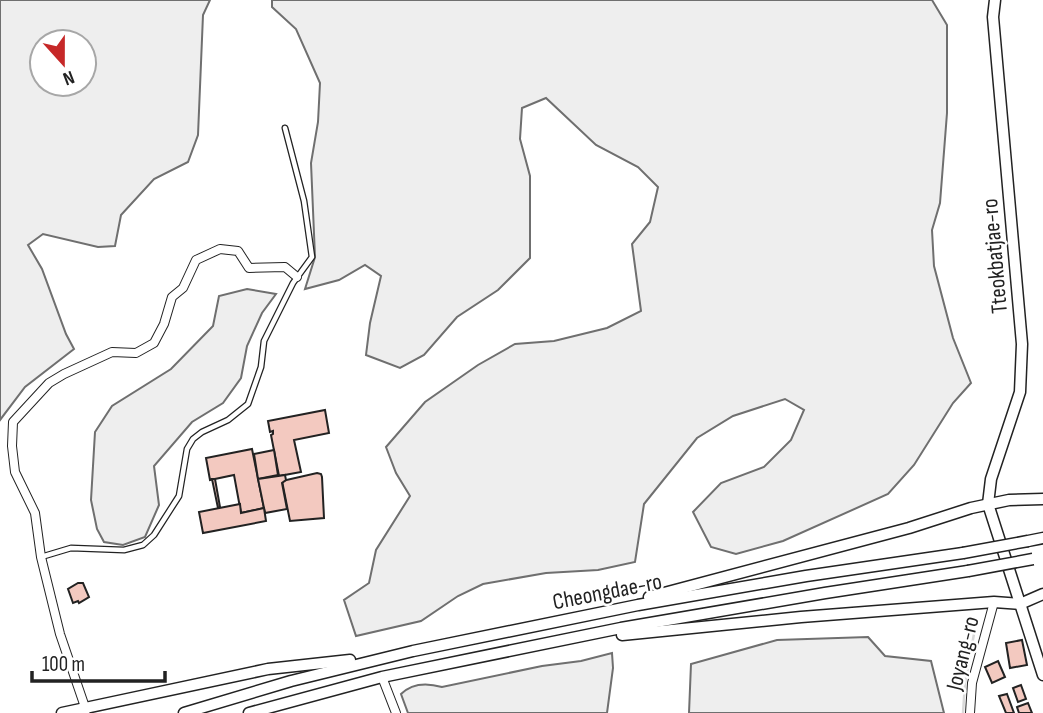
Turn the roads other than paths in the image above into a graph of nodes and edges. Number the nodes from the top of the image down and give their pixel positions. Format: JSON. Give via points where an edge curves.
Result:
{"nodes":[{"id":1,"x":995,"y":0,"type":"edge"},
{"id":2,"x":285,"y":128,"type":"dead end"},
{"id":3,"x":296,"y":277,"type":"junction"},
{"id":4,"x":1043,"y":499,"type":"edge"},
{"id":5,"x":988,"y":504,"type":"junction"},
{"id":6,"x":1043,"y":538,"type":"edge"},
{"id":7,"x":41,"y":556,"type":"junction"},
{"id":8,"x":1038,"y":558,"type":"edge"},
{"id":9,"x":1043,"y":594,"type":"edge"},
{"id":10,"x":994,"y":602,"type":"junction"},
{"id":11,"x":1020,"y":604,"type":"junction"},
{"id":12,"x":563,"y":621,"type":"junction"},
{"id":13,"x":563,"y":640,"type":"junction"},
{"id":14,"x":1039,"y":650,"type":"edge"},
{"id":15,"x":391,"y":656,"type":"junction"},
{"id":16,"x":1043,"y":675,"type":"edge"},
{"id":17,"x":382,"y":677,"type":"junction"},
{"id":18,"x":86,"y":710,"type":"edge"},
{"id":19,"x":62,"y":713,"type":"edge"},
{"id":20,"x":184,"y":713,"type":"edge"},
{"id":21,"x":249,"y":713,"type":"edge"},
{"id":22,"x":396,"y":713,"type":"edge"},
{"id":23,"x":970,"y":713,"type":"edge"}],
"edges":[{"from":1,"to":5,"type":"street","name":"Tteokbatjae-ro","via":[[1022,344],[1020,392],[991,479]]},
{"from":2,"to":3,"type":"lane","via":[[310,228],[312,257]]},
{"from":3,"to":7,"type":"lane","via":[[264,341],[248,404],[194,439],[187,449],[179,496],[154,535],[144,545],[124,550],[71,548]]},
{"from":3,"to":7,"type":"street","via":[[285,267],[249,268],[238,251],[220,249],[196,260],[183,288],[172,298],[154,343],[136,353],[112,352],[64,374],[16,416],[15,472],[36,513]]},
{"from":4,"to":5,"type":"street"},
{"from":5,"to":11,"type":"street"},
{"from":5,"to":12,"type":"street"},
{"from":6,"to":12,"type":"street","name":"Cheongdae-ro","bridge":true},
{"from":7,"to":18,"type":"street"},
{"from":8,"to":13,"type":"street","name":"Cheongdae-ro","bridge":true},
{"from":9,"to":11,"type":"street"},
{"from":10,"to":11,"type":"street"},
{"from":10,"to":13,"type":"street"},
{"from":10,"to":23,"type":"street","name":"Joyang-ro","via":[[972,684]]},
{"from":11,"to":14,"type":"street"},
{"from":12,"to":15,"type":"street","name":"Cheongdae-ro"},
{"from":13,"to":17,"type":"street","name":"Cheongdae-ro"},
{"from":14,"to":16,"type":"street"},
{"from":15,"to":18,"type":"street","via":[[268,669]]},
{"from":15,"to":20,"type":"street","name":"Cheongdae-ro"},
{"from":17,"to":21,"type":"street","name":"Cheongdae-ro"},
{"from":17,"to":22,"type":"street"},
{"from":18,"to":19,"type":"street"}]}
